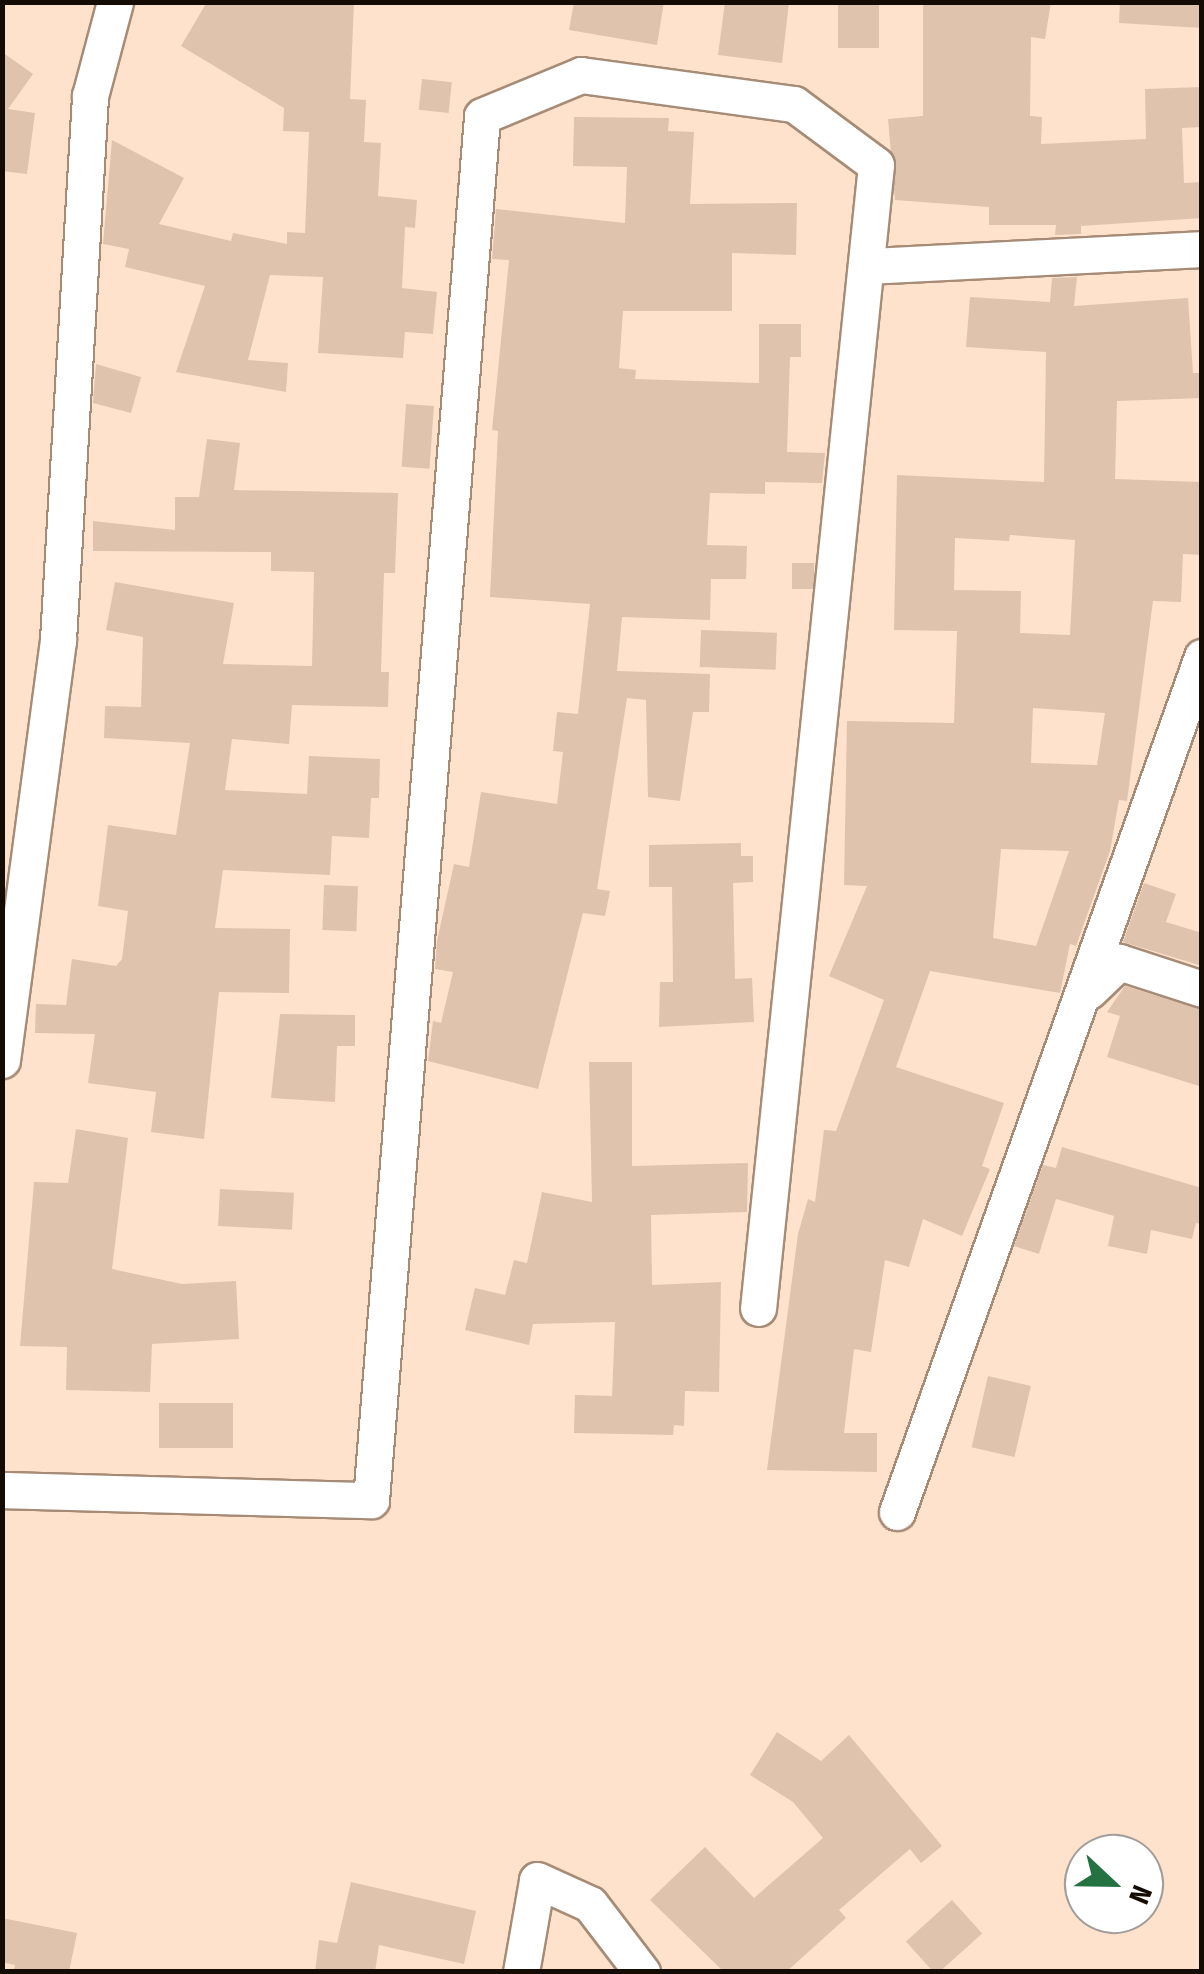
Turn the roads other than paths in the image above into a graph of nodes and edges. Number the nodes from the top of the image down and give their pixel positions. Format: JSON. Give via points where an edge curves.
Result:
{"nodes":[{"id":1,"x":114,"y":2,"type":"edge"},
{"id":2,"x":1202,"y":249,"type":"edge"},
{"id":3,"x":869,"y":266,"type":"junction"},
{"id":4,"x":1202,"y":657,"type":"edge"},
{"id":5,"x":1202,"y":989,"type":"edge"},
{"id":6,"x":1085,"y":995,"type":"junction"},
{"id":7,"x":2,"y":1060,"type":"edge"},
{"id":8,"x":758,"y":1308,"type":"dead end"},
{"id":9,"x":2,"y":1490,"type":"edge"},
{"id":10,"x":897,"y":1512,"type":"dead end"},
{"id":11,"x":521,"y":1972,"type":"edge"},
{"id":12,"x":642,"y":1972,"type":"edge"}],
"edges":[{"from":1,"to":7,"type":"street","via":[[90,96],[58,640]]},
{"from":2,"to":3,"type":"street"},
{"from":3,"to":8,"type":"street"},
{"from":3,"to":9,"type":"street","via":[[876,165],[794,104],[581,75],[482,116],[371,1500]]},
{"from":4,"to":6,"type":"street"},
{"from":5,"to":6,"type":"street","via":[[1119,962]]},
{"from":6,"to":10,"type":"street"},
{"from":11,"to":12,"type":"street","via":[[537,1880],[590,1904]]}]}
